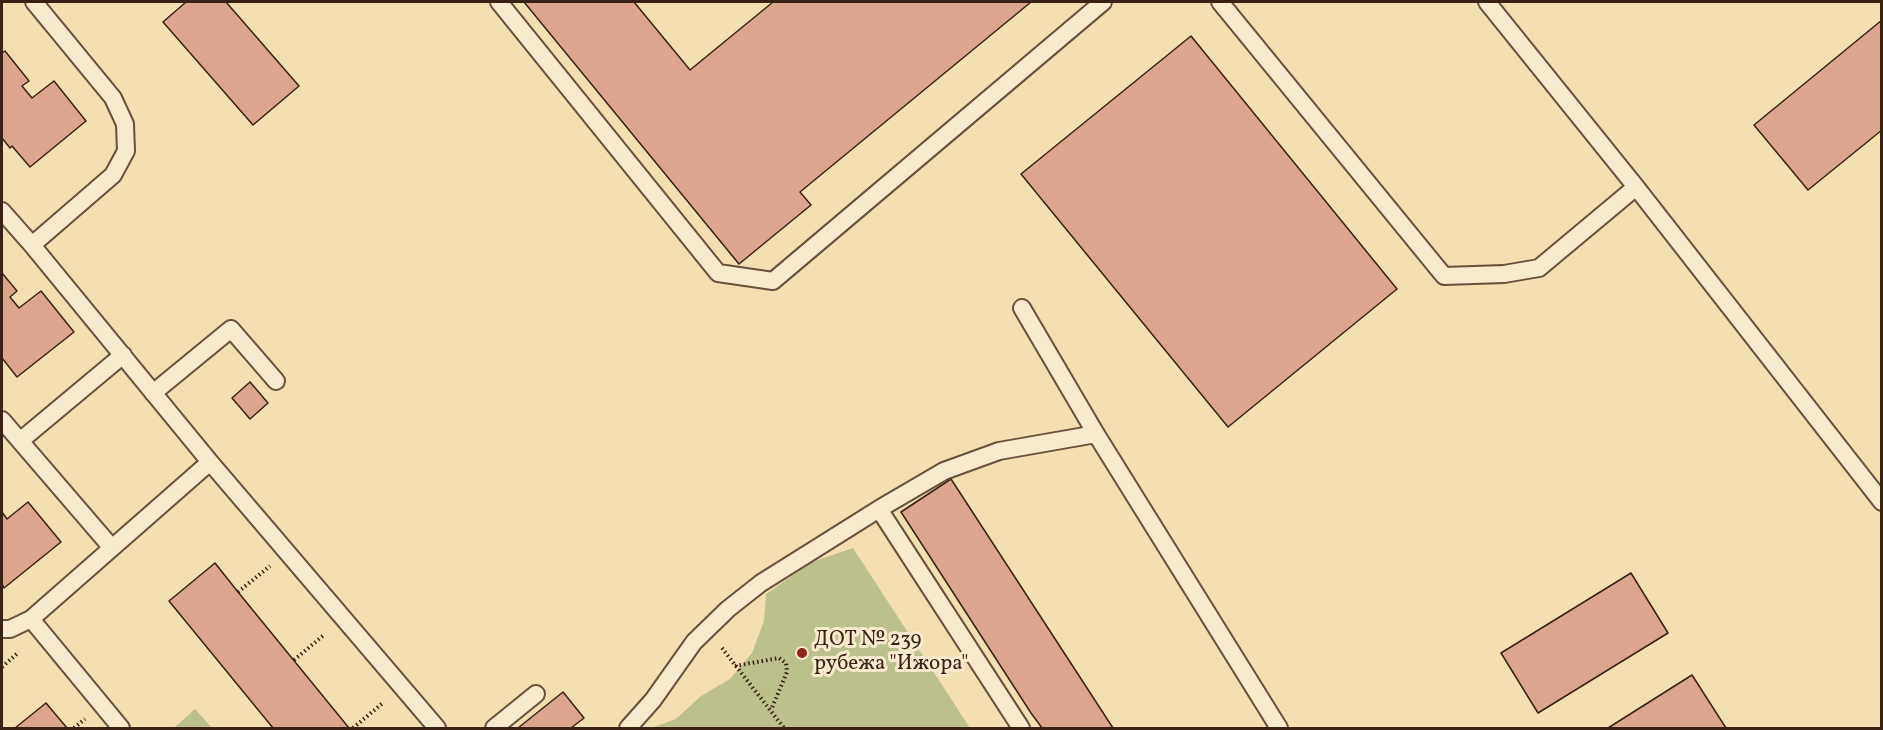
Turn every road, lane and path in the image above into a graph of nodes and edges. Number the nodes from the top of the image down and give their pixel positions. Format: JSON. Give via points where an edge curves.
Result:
{"nodes":[{"id":1,"x":34,"y":2,"type":"edge"},
{"id":2,"x":499,"y":2,"type":"edge"},
{"id":3,"x":1103,"y":2,"type":"edge"},
{"id":4,"x":1220,"y":2,"type":"edge"},
{"id":5,"x":1487,"y":2,"type":"edge"},
{"id":6,"x":1636,"y":187,"type":"junction"},
{"id":7,"x":2,"y":211,"type":"edge"},
{"id":8,"x":32,"y":245,"type":"junction"},
{"id":9,"x":1022,"y":309,"type":"dead end"},
{"id":10,"x":123,"y":355,"type":"junction"},
{"id":11,"x":276,"y":381,"type":"dead end"},
{"id":12,"x":153,"y":393,"type":"junction"},
{"id":13,"x":2,"y":420,"type":"edge"},
{"id":14,"x":1096,"y":434,"type":"junction"},
{"id":15,"x":20,"y":441,"type":"junction"},
{"id":16,"x":210,"y":462,"type":"junction"},
{"id":17,"x":1881,"y":502,"type":"edge"},
{"id":18,"x":879,"y":509,"type":"junction"},
{"id":19,"x":112,"y":548,"type":"junction"},
{"id":20,"x":286,"y":552,"type":"junction"},
{"id":21,"x":238,"y":592,"type":"dead end"},
{"id":22,"x":32,"y":619,"type":"junction"},
{"id":23,"x":343,"y":619,"type":"junction"},
{"id":24,"x":2,"y":629,"type":"edge"},
{"id":25,"x":707,"y":629,"type":"junction"},
{"id":26,"x":294,"y":660,"type":"dead end"},
{"id":27,"x":735,"y":666,"type":"junction"},
{"id":28,"x":401,"y":687,"type":"junction"},
{"id":29,"x":536,"y":694,"type":"dead end"},
{"id":30,"x":770,"y":711,"type":"junction"},
{"id":31,"x":122,"y":729,"type":"edge"},
{"id":32,"x":352,"y":729,"type":"edge"},
{"id":33,"x":437,"y":729,"type":"edge"},
{"id":34,"x":494,"y":729,"type":"edge"},
{"id":35,"x":628,"y":729,"type":"edge"},
{"id":36,"x":784,"y":729,"type":"edge"},
{"id":37,"x":1021,"y":729,"type":"edge"},
{"id":38,"x":1279,"y":729,"type":"edge"}],
"edges":[{"from":1,"to":8,"type":"lane","via":[[113,99],[125,124],[126,151],[113,175]]},
{"from":2,"to":3,"type":"lane","via":[[718,273],[773,281]]},
{"from":4,"to":6,"type":"lane","via":[[1444,276],[1504,274],[1539,268]]},
{"from":5,"to":6,"type":"lane"},
{"from":6,"to":17,"type":"lane"},
{"from":7,"to":8,"type":"lane"},
{"from":8,"to":10,"type":"lane"},
{"from":9,"to":14,"type":"lane"},
{"from":10,"to":12,"type":"lane"},
{"from":10,"to":15,"type":"lane"},
{"from":11,"to":12,"type":"lane","via":[[231,329]]},
{"from":12,"to":16,"type":"lane"},
{"from":13,"to":15,"type":"lane"},
{"from":14,"to":18,"type":"lane","via":[[999,451],[944,471]]},
{"from":14,"to":38,"type":"lane"},
{"from":15,"to":19,"type":"lane"},
{"from":16,"to":19,"type":"lane"},
{"from":16,"to":20,"type":"lane"},
{"from":18,"to":25,"type":"lane","via":[[761,584]]},
{"from":18,"to":37,"type":"lane"},
{"from":19,"to":22,"type":"lane"},
{"from":20,"to":21,"type":"path"},
{"from":20,"to":23,"type":"lane"},
{"from":22,"to":24,"type":"lane","via":[[10,630]]},
{"from":22,"to":31,"type":"lane"},
{"from":23,"to":26,"type":"path"},
{"from":23,"to":28,"type":"lane"},
{"from":25,"to":27,"type":"path"},
{"from":25,"to":35,"type":"lane"},
{"from":27,"to":30,"type":"path"},
{"from":27,"to":30,"type":"path","via":[[779,658],[786,663],[787,672]]},
{"from":28,"to":32,"type":"path"},
{"from":28,"to":33,"type":"lane"},
{"from":29,"to":34,"type":"lane"},
{"from":30,"to":36,"type":"path"}]}
